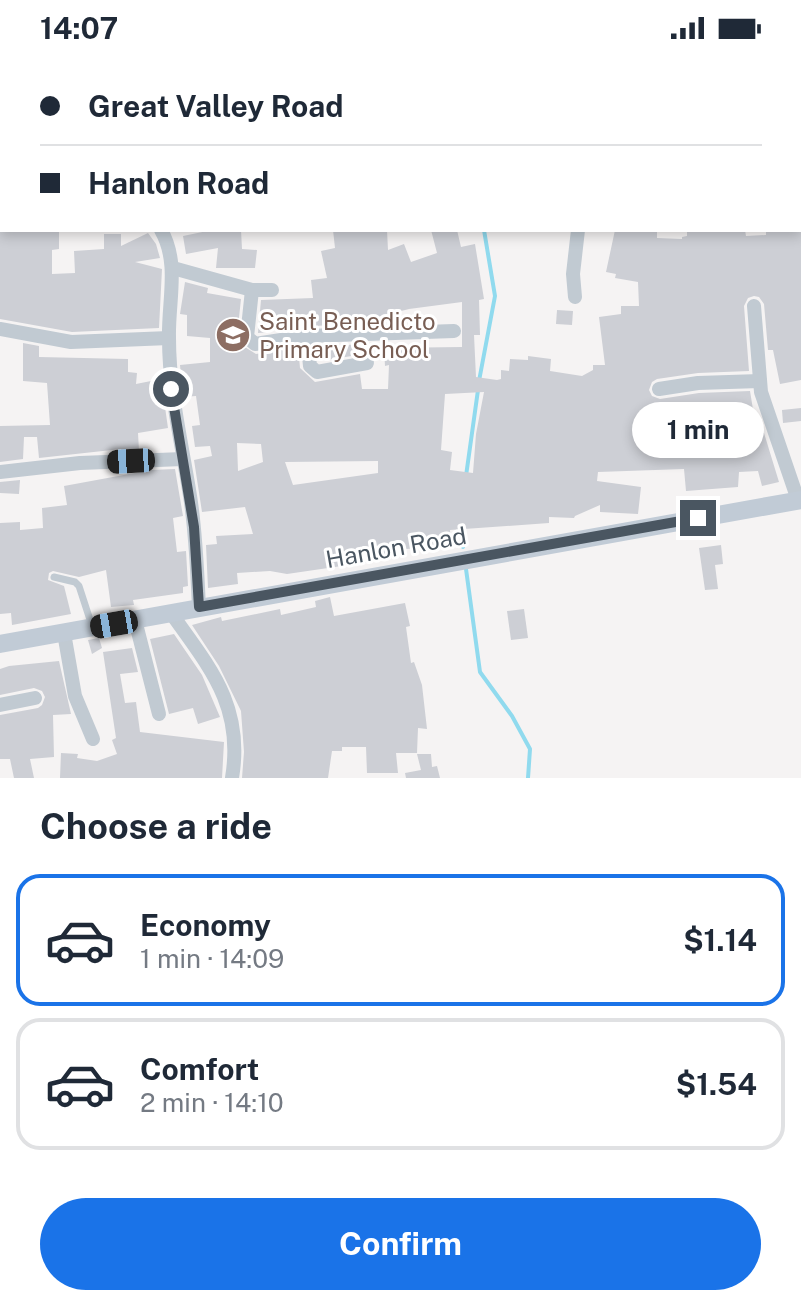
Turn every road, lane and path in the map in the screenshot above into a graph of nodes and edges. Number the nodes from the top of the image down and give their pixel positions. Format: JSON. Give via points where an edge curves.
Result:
{"nodes":[{"id":1,"x":162,"y":232,"type":"edge"},
{"id":2,"x":578,"y":232,"type":"edge"},
{"id":3,"x":173,"y":268,"type":"junction"},
{"id":4,"x":252,"y":290,"type":"junction"},
{"id":5,"x":272,"y":290,"type":"dead end"},
{"id":6,"x":575,"y":297,"type":"dead end"},
{"id":7,"x":754,"y":306,"type":"dead end"},
{"id":8,"x":0,"y":329,"type":"edge"},
{"id":9,"x":454,"y":331,"type":"dead end"},
{"id":10,"x":307,"y":336,"type":"junction"},
{"id":11,"x":169,"y":338,"type":"junction"},
{"id":12,"x":367,"y":363,"type":"dead end"},
{"id":13,"x":760,"y":381,"type":"junction"},
{"id":14,"x":659,"y":389,"type":"dead end"},
{"id":15,"x":183,"y":459,"type":"junction"},
{"id":16,"x":0,"y":472,"type":"edge"},
{"id":17,"x":800,"y":500,"type":"edge"},
{"id":18,"x":54,"y":577,"type":"dead end"},
{"id":19,"x":199,"y":607,"type":"junction"},
{"id":20,"x":171,"y":613,"type":"junction"},
{"id":21,"x":135,"y":620,"type":"junction"},
{"id":22,"x":93,"y":628,"type":"junction"},
{"id":23,"x":64,"y":633,"type":"junction"},
{"id":24,"x":0,"y":644,"type":"edge"},
{"id":25,"x":35,"y":698,"type":"dead end"},
{"id":26,"x":0,"y":705,"type":"edge"},
{"id":27,"x":159,"y":714,"type":"dead end"},
{"id":28,"x":93,"y":739,"type":"dead end"},
{"id":29,"x":232,"y":778,"type":"edge"}],
"edges":[{"from":1,"to":3,"type":"street"},
{"from":2,"to":6,"type":"street"},
{"from":3,"to":4,"type":"street"},
{"from":3,"to":11,"type":"street"},
{"from":4,"to":5,"type":"street"},
{"from":4,"to":10,"type":"street","via":[[250,342]]},
{"from":7,"to":13,"type":"street"},
{"from":8,"to":11,"type":"street","via":[[71,342]]},
{"from":9,"to":10,"type":"street"},
{"from":10,"to":12,"type":"street","via":[[310,366],[317,372]]},
{"from":11,"to":15,"type":"street"},
{"from":13,"to":14,"type":"street"},
{"from":13,"to":17,"type":"street"},
{"from":15,"to":16,"type":"street"},
{"from":15,"to":19,"type":"street"},
{"from":17,"to":19,"type":"main road","name":"Hanlon Road"},
{"from":18,"to":22,"type":"lane","via":[[79,586]]},
{"from":19,"to":20,"type":"main road","name":"Hanlon Road"},
{"from":20,"to":21,"type":"main road","name":"Hanlon Road"},
{"from":20,"to":29,"type":"street","via":[[227,700],[235,737]]},
{"from":21,"to":22,"type":"main road","name":"Hanlon Road"},
{"from":21,"to":27,"type":"street"},
{"from":22,"to":23,"type":"main road","name":"Hanlon Road"},
{"from":23,"to":24,"type":"main road","name":"Hanlon Road"},
{"from":23,"to":28,"type":"street","via":[[75,696]]},
{"from":25,"to":26,"type":"street"}]}
